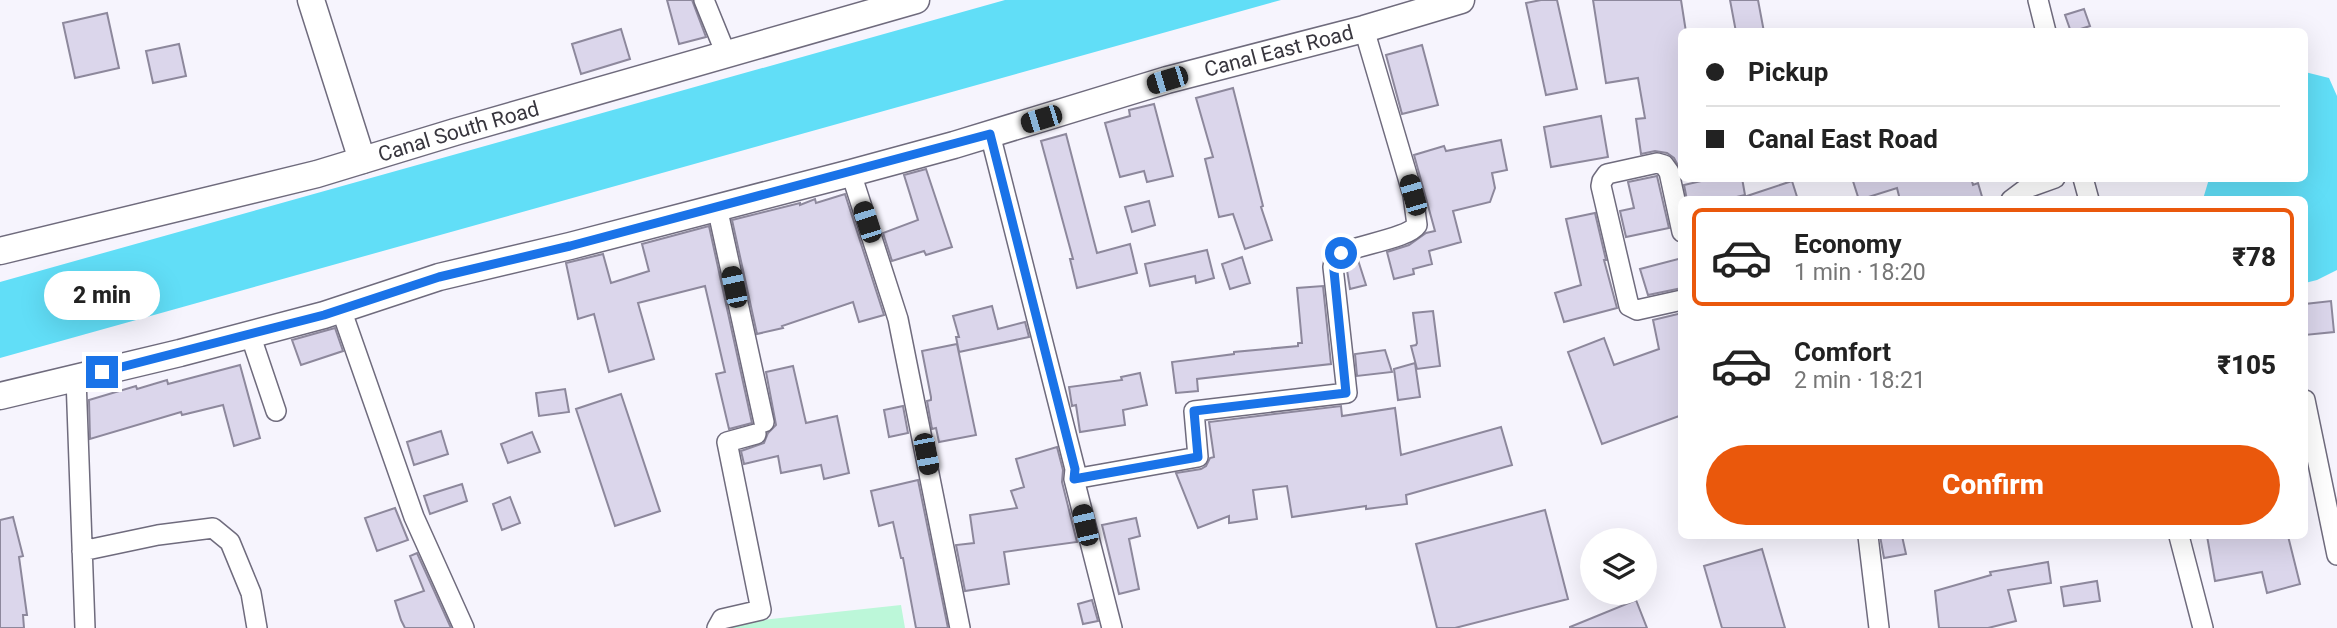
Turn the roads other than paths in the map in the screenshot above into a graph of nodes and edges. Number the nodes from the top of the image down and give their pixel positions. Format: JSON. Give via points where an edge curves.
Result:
{"nodes":[{"id":1,"x":311,"y":0,"type":"edge"},
{"id":2,"x":704,"y":0,"type":"edge"},
{"id":3,"x":916,"y":0,"type":"edge"},
{"id":4,"x":1461,"y":0,"type":"edge"},
{"id":5,"x":2038,"y":0,"type":"edge"},
{"id":6,"x":2045,"y":28,"type":"edge"},
{"id":7,"x":1364,"y":30,"type":"junction"},
{"id":8,"x":726,"y":54,"type":"junction"},
{"id":9,"x":990,"y":134,"type":"junction"},
{"id":10,"x":362,"y":160,"type":"junction"},
{"id":11,"x":851,"y":173,"type":"junction"},
{"id":12,"x":2044,"y":182,"type":"edge"},
{"id":13,"x":2016,"y":196,"type":"edge"},
{"id":14,"x":716,"y":207,"type":"junction"},
{"id":15,"x":1678,"y":214,"type":"edge"},
{"id":16,"x":0,"y":251,"type":"edge"},
{"id":17,"x":1678,"y":301,"type":"edge"},
{"id":18,"x":341,"y":309,"type":"junction"},
{"id":19,"x":250,"y":334,"type":"junction"},
{"id":20,"x":76,"y":378,"type":"junction"},
{"id":21,"x":0,"y":396,"type":"edge"},
{"id":22,"x":276,"y":411,"type":"dead end"},
{"id":23,"x":2308,"y":415,"type":"edge"},
{"id":24,"x":1074,"y":479,"type":"junction"},
{"id":25,"x":1868,"y":539,"type":"edge"},
{"id":26,"x":2180,"y":539,"type":"edge"},
{"id":27,"x":82,"y":551,"type":"junction"},
{"id":28,"x":2337,"y":555,"type":"edge"},
{"id":29,"x":85,"y":628,"type":"edge"},
{"id":30,"x":257,"y":628,"type":"edge"},
{"id":31,"x":464,"y":628,"type":"edge"},
{"id":32,"x":717,"y":628,"type":"edge"},
{"id":33,"x":960,"y":628,"type":"edge"},
{"id":34,"x":1112,"y":628,"type":"edge"},
{"id":35,"x":1880,"y":628,"type":"edge"},
{"id":36,"x":2203,"y":628,"type":"edge"}],
"edges":[{"from":1,"to":10,"type":"main road"},
{"from":2,"to":8,"type":"street"},
{"from":3,"to":8,"type":"main road","name":"Canal South Road"},
{"from":4,"to":7,"type":"main road","name":"Canal East Road"},
{"from":5,"to":6,"type":"street"},
{"from":7,"to":9,"type":"main road","name":"Canal East Road","via":[[1167,80]]},
{"from":7,"to":24,"type":"street","via":[[1413,195],[1417,225],[1413,231],[1335,256],[1346,393],[1194,411],[1198,457]]},
{"from":8,"to":10,"type":"main road","name":"Canal South Road"},
{"from":9,"to":11,"type":"main road","name":"Canal East Road"},
{"from":9,"to":24,"type":"street"},
{"from":10,"to":16,"type":"main road","name":"Canal South Road"},
{"from":11,"to":14,"type":"main road","name":"Canal East Road"},
{"from":11,"to":33,"type":"street","via":[[898,319]]},
{"from":12,"to":13,"type":"street"},
{"from":14,"to":18,"type":"main road","name":"Canal East Road","via":[[439,277]]},
{"from":14,"to":32,"type":"street","via":[[760,428],[727,442],[761,611],[722,619]]},
{"from":15,"to":17,"type":"street","via":[[1664,165],[1604,178],[1601,186],[1629,306],[1637,310]]},
{"from":18,"to":19,"type":"main road","name":"Canal East Road"},
{"from":18,"to":31,"type":"street","via":[[414,517]]},
{"from":19,"to":20,"type":"main road","name":"Canal East Road"},
{"from":19,"to":22,"type":"street"},
{"from":20,"to":21,"type":"main road","name":"Canal East Road"},
{"from":20,"to":27,"type":"street"},
{"from":23,"to":28,"type":"street"},
{"from":24,"to":34,"type":"street"},
{"from":25,"to":35,"type":"street"},
{"from":26,"to":36,"type":"street"},
{"from":27,"to":29,"type":"street"},
{"from":27,"to":30,"type":"street","via":[[213,528],[230,542],[251,593]]}]}
